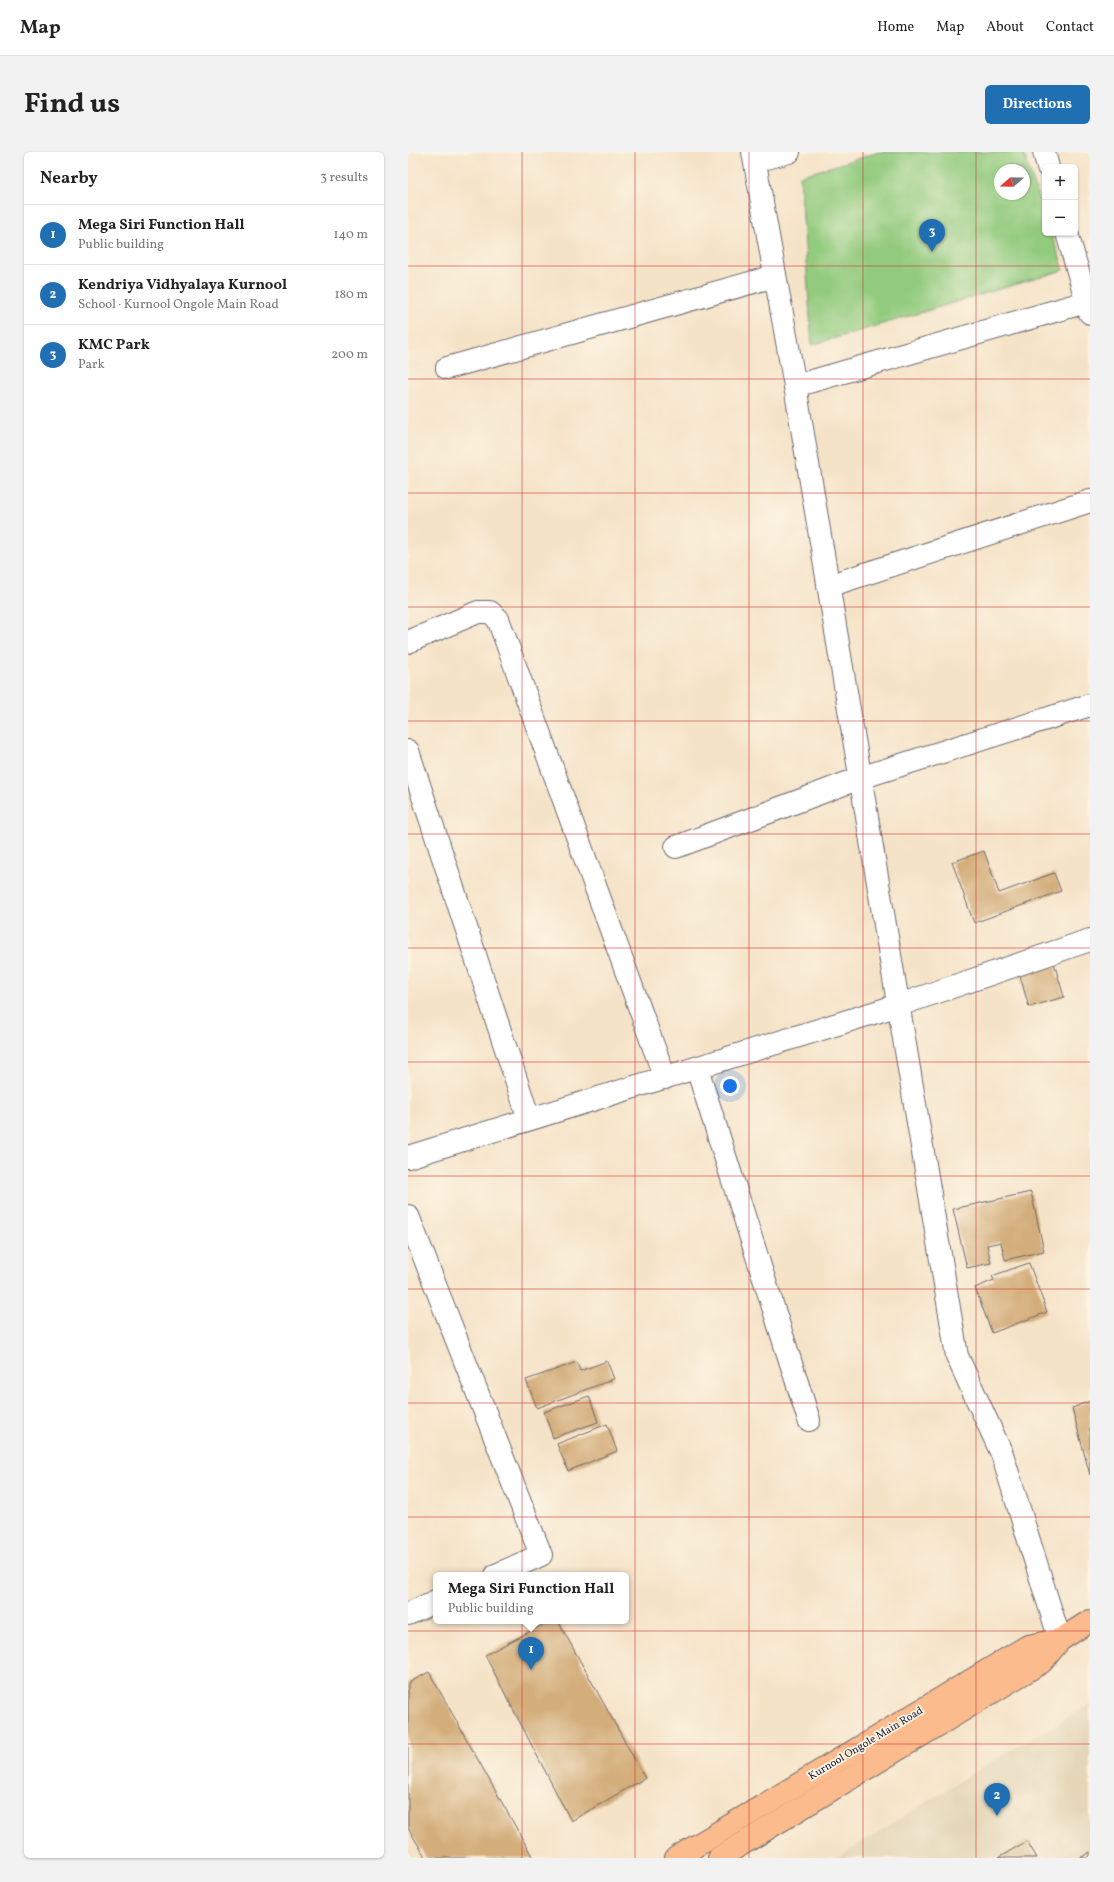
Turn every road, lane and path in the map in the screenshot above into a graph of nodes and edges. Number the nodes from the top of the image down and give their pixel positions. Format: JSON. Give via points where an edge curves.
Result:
{"nodes":[{"id":1,"x":789,"y":152,"type":"edge"},
{"id":2,"x":1044,"y":152,"type":"edge"},
{"id":3,"x":754,"y":157,"type":"edge"},
{"id":4,"x":1047,"y":164,"type":"edge"},
{"id":5,"x":1068,"y":236,"type":"edge"},
{"id":6,"x":775,"y":276,"type":"junction"},
{"id":7,"x":1088,"y":307,"type":"edge"},
{"id":8,"x":447,"y":368,"type":"dead end"},
{"id":9,"x":795,"y":386,"type":"junction"},
{"id":10,"x":1090,"y":501,"type":"edge"},
{"id":11,"x":828,"y":586,"type":"junction"},
{"id":12,"x":408,"y":642,"type":"edge"},
{"id":13,"x":1090,"y":705,"type":"edge"},
{"id":14,"x":408,"y":751,"type":"edge"},
{"id":15,"x":860,"y":778,"type":"junction"},
{"id":16,"x":676,"y":847,"type":"dead end"},
{"id":17,"x":1090,"y":940,"type":"edge"},
{"id":18,"x":899,"y":1005,"type":"junction"},
{"id":19,"x":697,"y":1068,"type":"junction"},
{"id":20,"x":665,"y":1078,"type":"junction"},
{"id":21,"x":529,"y":1119,"type":"junction"},
{"id":22,"x":408,"y":1157,"type":"edge"},
{"id":23,"x":408,"y":1216,"type":"edge"},
{"id":24,"x":809,"y":1420,"type":"dead end"},
{"id":25,"x":503,"y":1572,"type":"edge"},
{"id":26,"x":433,"y":1602,"type":"edge"},
{"id":27,"x":408,"y":1614,"type":"edge"},
{"id":28,"x":1090,"y":1621,"type":"edge"},
{"id":29,"x":1060,"y":1640,"type":"junction"},
{"id":30,"x":722,"y":1857,"type":"edge"},
{"id":31,"x":676,"y":1858,"type":"edge"}],
"edges":[{"from":1,"to":3,"type":"street"},
{"from":2,"to":4,"type":"street"},
{"from":3,"to":6,"type":"street"},
{"from":5,"to":7,"type":"street"},
{"from":6,"to":8,"type":"street"},
{"from":6,"to":9,"type":"street"},
{"from":7,"to":9,"type":"street"},
{"from":9,"to":11,"type":"street"},
{"from":10,"to":11,"type":"street"},
{"from":11,"to":15,"type":"street"},
{"from":12,"to":20,"type":"street","via":[[478,612],[490,612],[498,619]]},
{"from":13,"to":15,"type":"street"},
{"from":14,"to":21,"type":"street"},
{"from":15,"to":16,"type":"street"},
{"from":15,"to":18,"type":"street"},
{"from":17,"to":18,"type":"street"},
{"from":18,"to":19,"type":"street"},
{"from":18,"to":29,"type":"street","via":[[957,1356],[1002,1454]]},
{"from":19,"to":20,"type":"street"},
{"from":19,"to":24,"type":"street"},
{"from":20,"to":21,"type":"street"},
{"from":21,"to":22,"type":"street"},
{"from":23,"to":25,"type":"street","via":[[541,1555]]},
{"from":26,"to":27,"type":"street"},
{"from":28,"to":29,"type":"main road","name":"Kurnool Ongole Main Road"},
{"from":29,"to":30,"type":"main road","name":"Kurnool Ongole Main Road","via":[[1042,1662]]},
{"from":29,"to":31,"type":"main road","name":"Kurnool Ongole Main Road","via":[[1028,1646]]}]}
